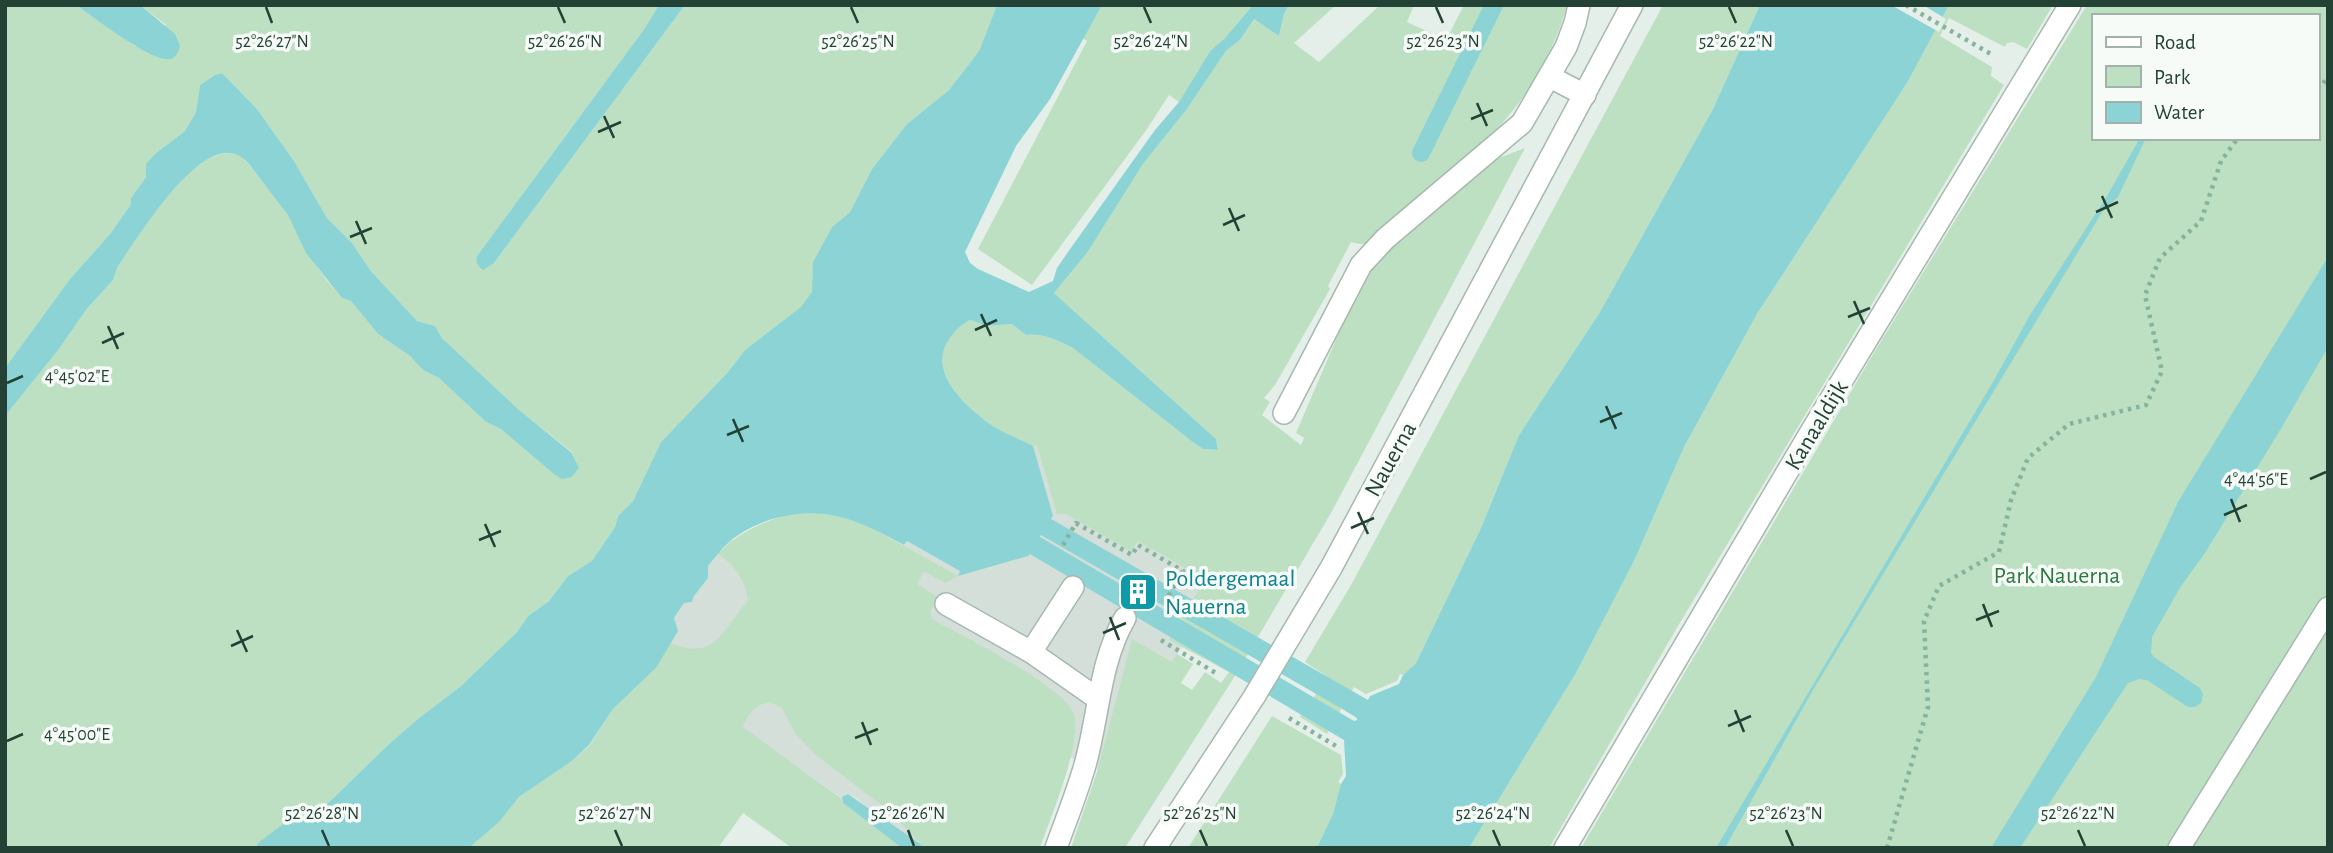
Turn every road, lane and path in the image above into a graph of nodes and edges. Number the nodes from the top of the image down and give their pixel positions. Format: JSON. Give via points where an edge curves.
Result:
{"nodes":[{"id":1,"x":1579,"y":5,"type":"edge"},
{"id":2,"x":1632,"y":5,"type":"edge"},
{"id":3,"x":1906,"y":5,"type":"edge"},
{"id":4,"x":2070,"y":5,"type":"edge"},
{"id":5,"x":1998,"y":58,"type":"dead end"},
{"id":6,"x":1550,"y":77,"type":"junction"},
{"id":7,"x":1585,"y":95,"type":"junction"},
{"id":8,"x":2237,"y":140,"type":"edge"},
{"id":9,"x":1284,"y":413,"type":"dead end"},
{"id":10,"x":1076,"y":523,"type":"dead end"},
{"id":11,"x":1073,"y":587,"type":"dead end"},
{"id":12,"x":946,"y":604,"type":"dead end"},
{"id":13,"x":2328,"y":608,"type":"edge"},
{"id":14,"x":1159,"y":612,"type":"dead end"},
{"id":15,"x":1125,"y":618,"type":"dead end"},
{"id":16,"x":1179,"y":651,"type":"dead end"},
{"id":17,"x":1031,"y":652,"type":"junction"},
{"id":18,"x":1225,"y":678,"type":"dead end"},
{"id":19,"x":1098,"y":699,"type":"junction"},
{"id":20,"x":1297,"y":722,"type":"dead end"},
{"id":21,"x":1336,"y":746,"type":"dead end"},
{"id":22,"x":1056,"y":848,"type":"edge"},
{"id":23,"x":1155,"y":848,"type":"edge"},
{"id":24,"x":1565,"y":848,"type":"edge"},
{"id":25,"x":1887,"y":848,"type":"edge"},
{"id":26,"x":2179,"y":848,"type":"edge"}],
"edges":[{"from":1,"to":6,"type":"street","via":[[1566,47]]},
{"from":2,"to":7,"type":"street","name":"Nauerna"},
{"from":3,"to":5,"type":"path"},
{"from":4,"to":24,"type":"street","name":"Kanaaldijk"},
{"from":6,"to":7,"type":"street"},
{"from":6,"to":9,"type":"street","via":[[1522,123],[1385,239],[1361,265]]},
{"from":7,"to":23,"type":"street","name":"Nauerna","via":[[1331,568]]},
{"from":8,"to":25,"type":"path","via":[[2221,162],[2201,221],[2160,258],[2145,295],[2162,371],[2146,405],[2069,424],[2028,458],[2011,500],[1999,552],[1940,586],[1924,621],[1928,707]]},
{"from":10,"to":14,"type":"path","via":[[1132,555],[1138,545],[1183,571]]},
{"from":11,"to":17,"type":"street"},
{"from":12,"to":17,"type":"street"},
{"from":13,"to":26,"type":"street"},
{"from":15,"to":19,"type":"street","via":[[1113,639]]},
{"from":16,"to":18,"type":"path"},
{"from":17,"to":19,"type":"street"},
{"from":19,"to":22,"type":"street","via":[[1086,764]]},
{"from":20,"to":21,"type":"path"}]}
